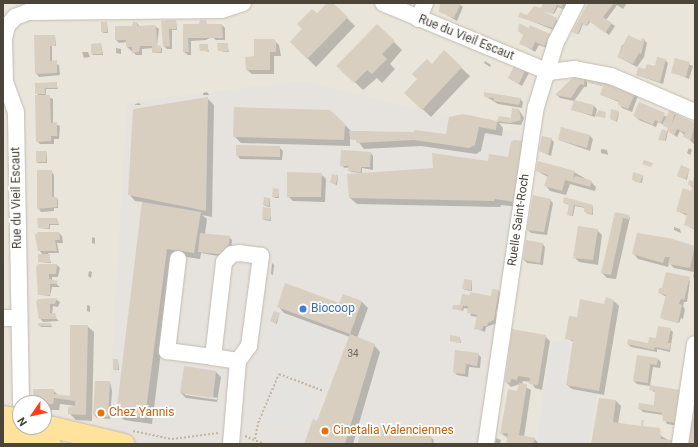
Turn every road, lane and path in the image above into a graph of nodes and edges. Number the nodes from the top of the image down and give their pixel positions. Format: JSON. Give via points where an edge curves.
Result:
{"nodes":[{"id":1,"x":243,"y":3,"type":"edge"},
{"id":2,"x":383,"y":3,"type":"edge"},
{"id":3,"x":425,"y":3,"type":"edge"},
{"id":4,"x":576,"y":3,"type":"edge"},
{"id":5,"x":122,"y":7,"type":"edge"},
{"id":6,"x":418,"y":18,"type":"junction"},
{"id":7,"x":3,"y":38,"type":"edge"},
{"id":8,"x":549,"y":72,"type":"junction"},
{"id":9,"x":4,"y":82,"type":"edge"},
{"id":10,"x":695,"y":112,"type":"edge"},
{"id":11,"x":178,"y":259,"type":"dead end"},
{"id":12,"x":3,"y":318,"type":"edge"},
{"id":13,"x":20,"y":318,"type":"junction"},
{"id":14,"x":695,"y":344,"type":"edge"},
{"id":15,"x":213,"y":357,"type":"junction"},
{"id":16,"x":238,"y":361,"type":"junction"},
{"id":17,"x":324,"y":391,"type":"dead end"},
{"id":18,"x":21,"y":395,"type":"edge"},
{"id":19,"x":690,"y":414,"type":"edge"},
{"id":20,"x":52,"y":426,"type":"edge"},
{"id":21,"x":3,"y":434,"type":"edge"},
{"id":22,"x":127,"y":437,"type":"edge"},
{"id":23,"x":231,"y":439,"type":"edge"},
{"id":24,"x":255,"y":439,"type":"junction"},
{"id":25,"x":50,"y":444,"type":"edge"},
{"id":26,"x":264,"y":444,"type":"edge"},
{"id":27,"x":486,"y":444,"type":"edge"},
{"id":28,"x":680,"y":444,"type":"edge"}],
"edges":[{"from":1,"to":5,"type":"street","name":"Rue du Vieil Escaut","via":[[222,10]]},
{"from":2,"to":6,"type":"street","name":"Rue du Vieil Escaut"},
{"from":3,"to":6,"type":"street"},
{"from":4,"to":8,"type":"street","name":"Ruelle Saint-Roch","via":[[556,42]]},
{"from":5,"to":7,"type":"street","name":"Rue du Vieil Escaut","via":[[23,13],[10,22]]},
{"from":6,"to":8,"type":"street","name":"Rue du Vieil Escaut"},
{"from":7,"to":9,"type":"street","name":"Rue du Vieil Escaut"},
{"from":8,"to":10,"type":"street","via":[[575,69],[611,76]]},
{"from":8,"to":27,"type":"street","name":"Ruelle Saint-Roch","via":[[536,107]]},
{"from":9,"to":13,"type":"street","name":"Rue du Vieil Escaut","via":[[16,112]]},
{"from":11,"to":15,"type":"street","via":[[167,351]]},
{"from":12,"to":13,"type":"street"},
{"from":13,"to":18,"type":"street","name":"Rue du Vieil Escaut"},
{"from":14,"to":19,"type":"street"},
{"from":15,"to":16,"type":"street"},
{"from":15,"to":16,"type":"street","via":[[224,262],[236,253],[261,256],[249,346]]},
{"from":16,"to":23,"type":"street"},
{"from":17,"to":24,"type":"path","via":[[279,374],[258,423]]},
{"from":19,"to":28,"type":"street"},
{"from":20,"to":22,"type":"main road"},
{"from":21,"to":25,"type":"main road"},
{"from":22,"to":23,"type":"path"},
{"from":23,"to":24,"type":"path"},
{"from":24,"to":26,"type":"path"}]}
